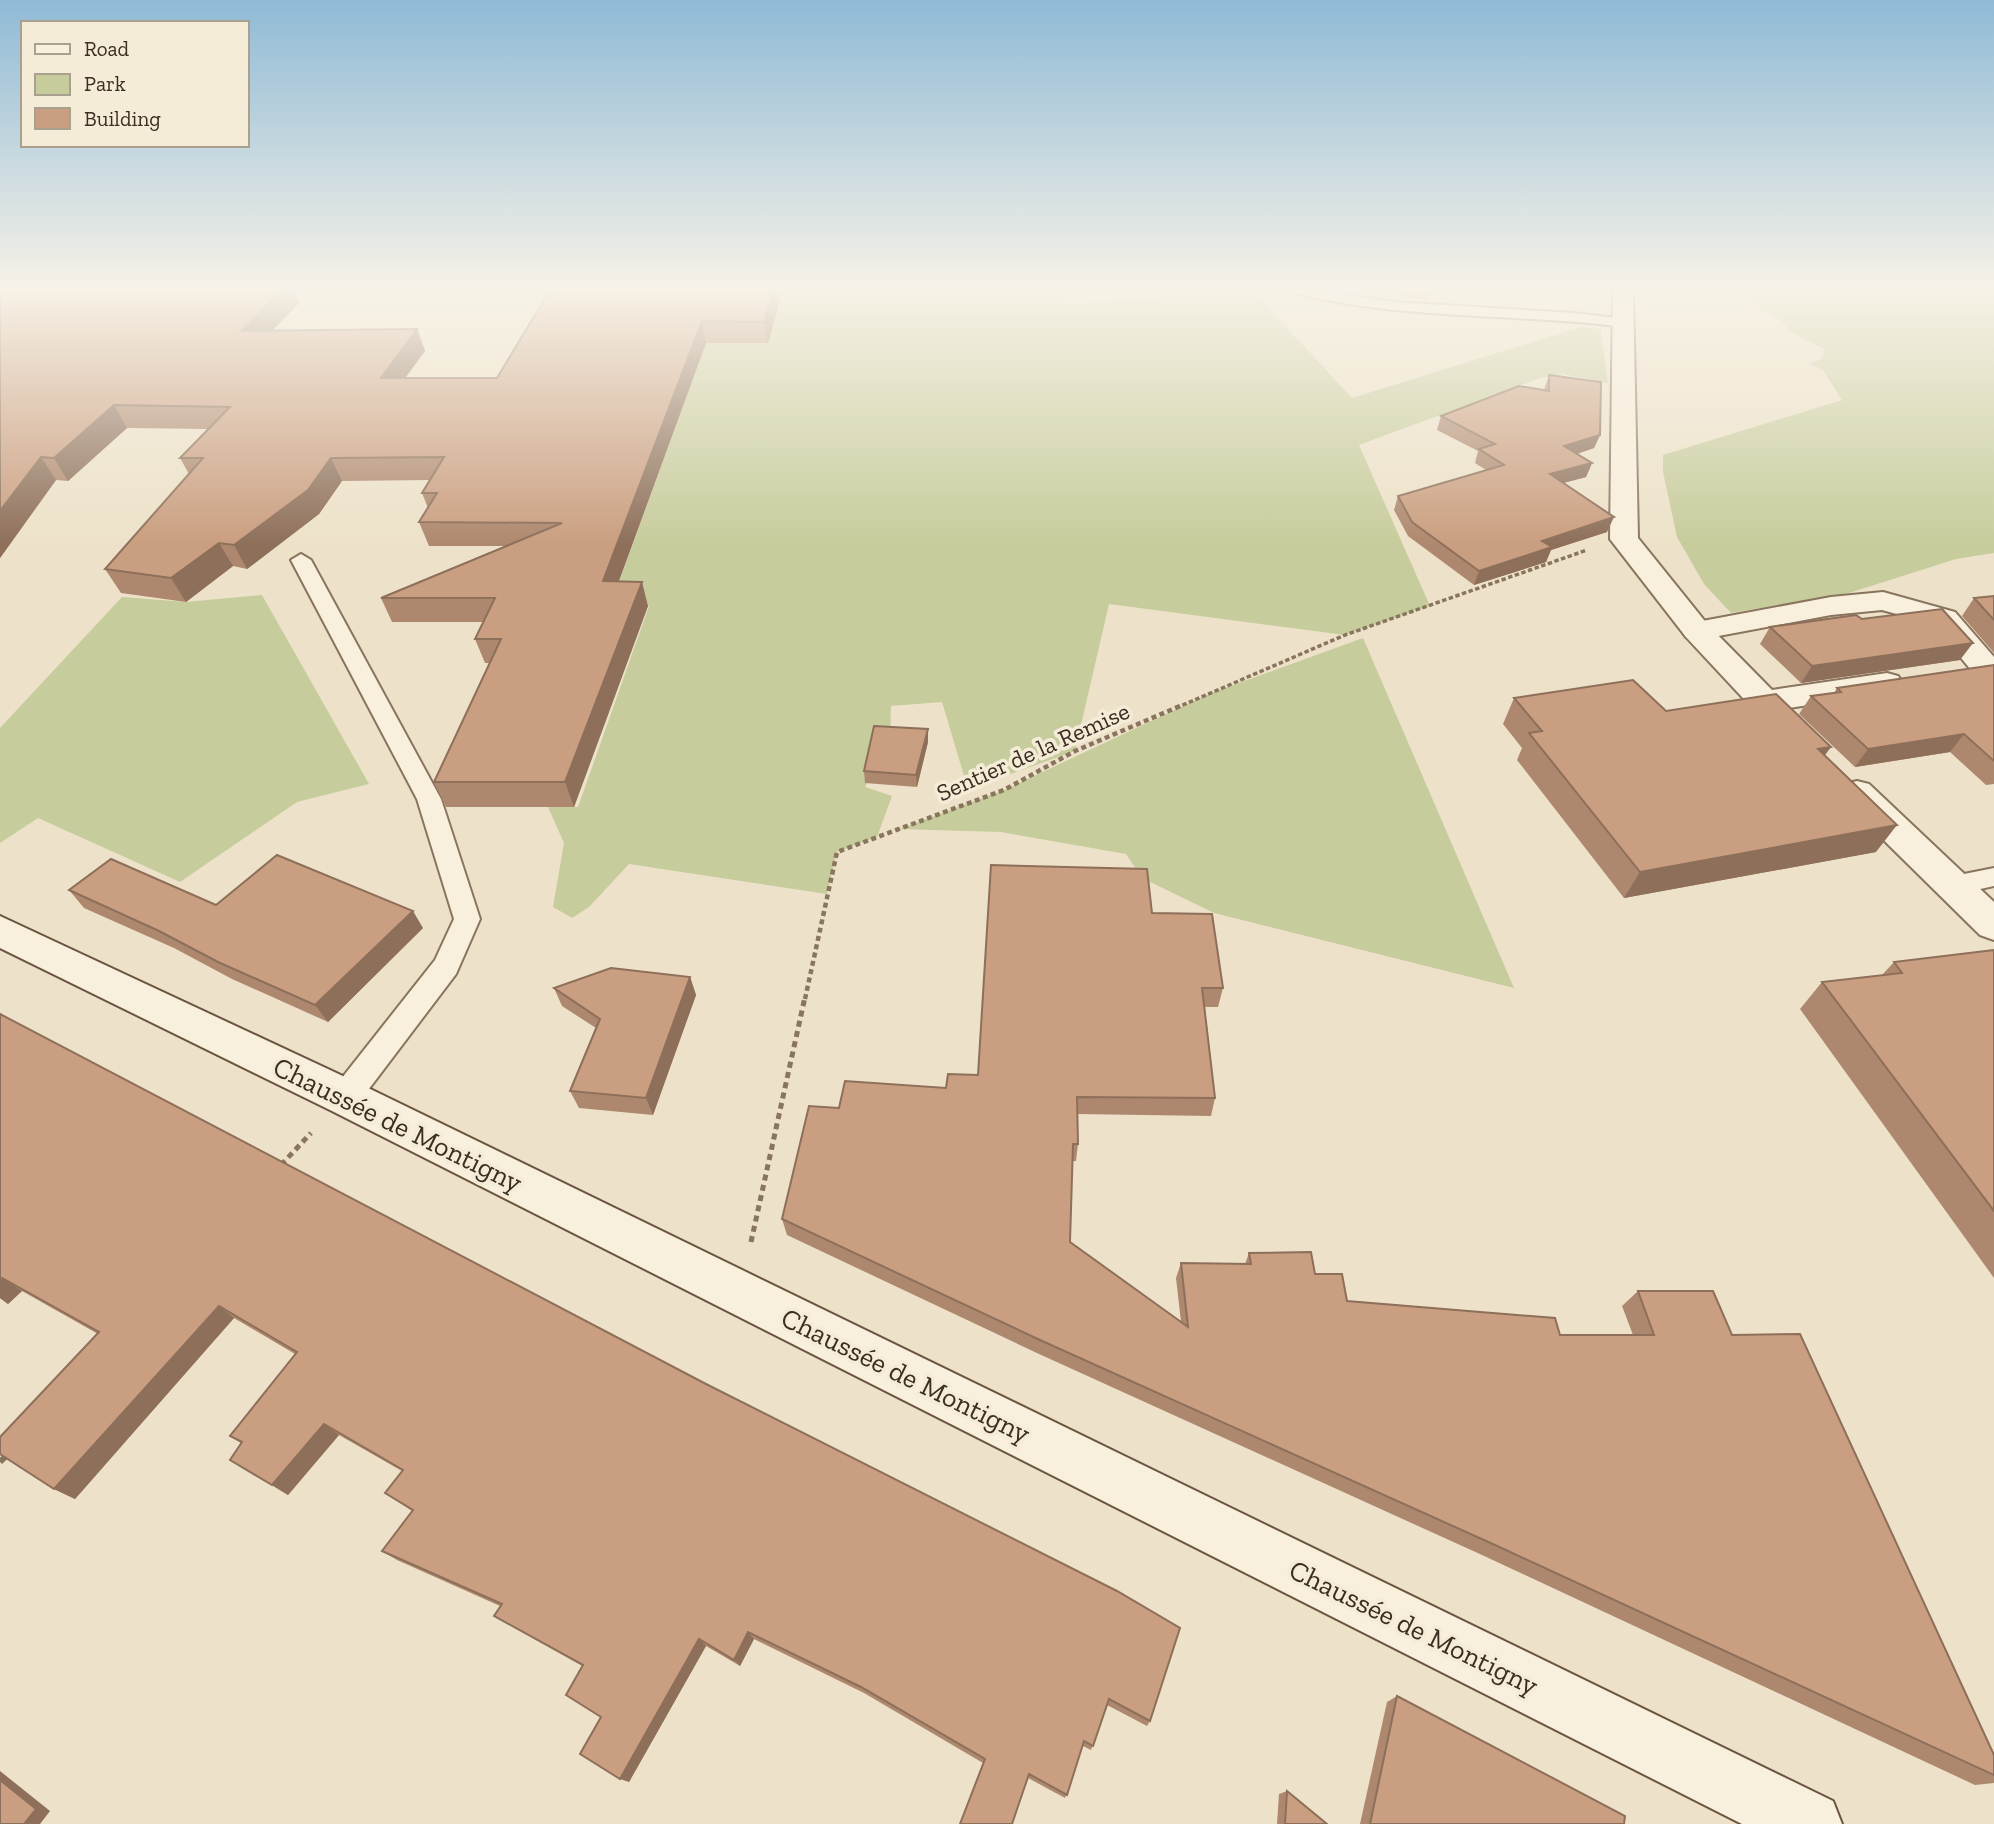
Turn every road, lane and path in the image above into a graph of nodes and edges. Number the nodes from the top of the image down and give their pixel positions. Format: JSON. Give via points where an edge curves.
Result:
{"nodes":[{"id":1,"x":1624,"y":375,"type":"edge"},
{"id":2,"x":1624,"y":539,"type":"junction"},
{"id":3,"x":301,"y":560,"type":"dead end"},
{"id":4,"x":1698,"y":631,"type":"junction"},
{"id":5,"x":1990,"y":668,"type":"edge"},
{"id":6,"x":1764,"y":701,"type":"junction"},
{"id":7,"x":1994,"y":877,"type":"edge"},
{"id":8,"x":1953,"y":885,"type":"junction"},
{"id":9,"x":1994,"y":925,"type":"edge"},
{"id":10,"x":0,"y":931,"type":"edge"},
{"id":11,"x":345,"y":1097,"type":"junction"},
{"id":12,"x":278,"y":1168,"type":"edge"},
{"id":13,"x":740,"y":1292,"type":"junction"},
{"id":14,"x":10,"y":1452,"type":"edge"},
{"id":15,"x":0,"y":1462,"type":"edge"},
{"id":16,"x":1810,"y":1824,"type":"edge"}],
"edges":[{"from":1,"to":2,"type":"street"},
{"from":2,"to":4,"type":"street"},
{"from":2,"to":13,"type":"path","name":"Sentier de la Remise","via":[[1345,635],[1075,751],[1004,790],[836,852]]},
{"from":3,"to":11,"type":"lane","via":[[429,799],[467,919],[446,966]]},
{"from":4,"to":5,"type":"street","via":[[1883,601],[1944,618]]},
{"from":4,"to":6,"type":"street"},
{"from":5,"to":6,"type":"street"},
{"from":6,"to":8,"type":"street"},
{"from":7,"to":8,"type":"lane"},
{"from":8,"to":9,"type":"street"},
{"from":10,"to":11,"type":"street","name":"Chaussée de Montigny"},
{"from":11,"to":12,"type":"path"},
{"from":11,"to":13,"type":"street","name":"Chaussée de Montigny"},
{"from":13,"to":16,"type":"street","name":"Chaussée de Montigny"},
{"from":14,"to":15,"type":"path"}]}
